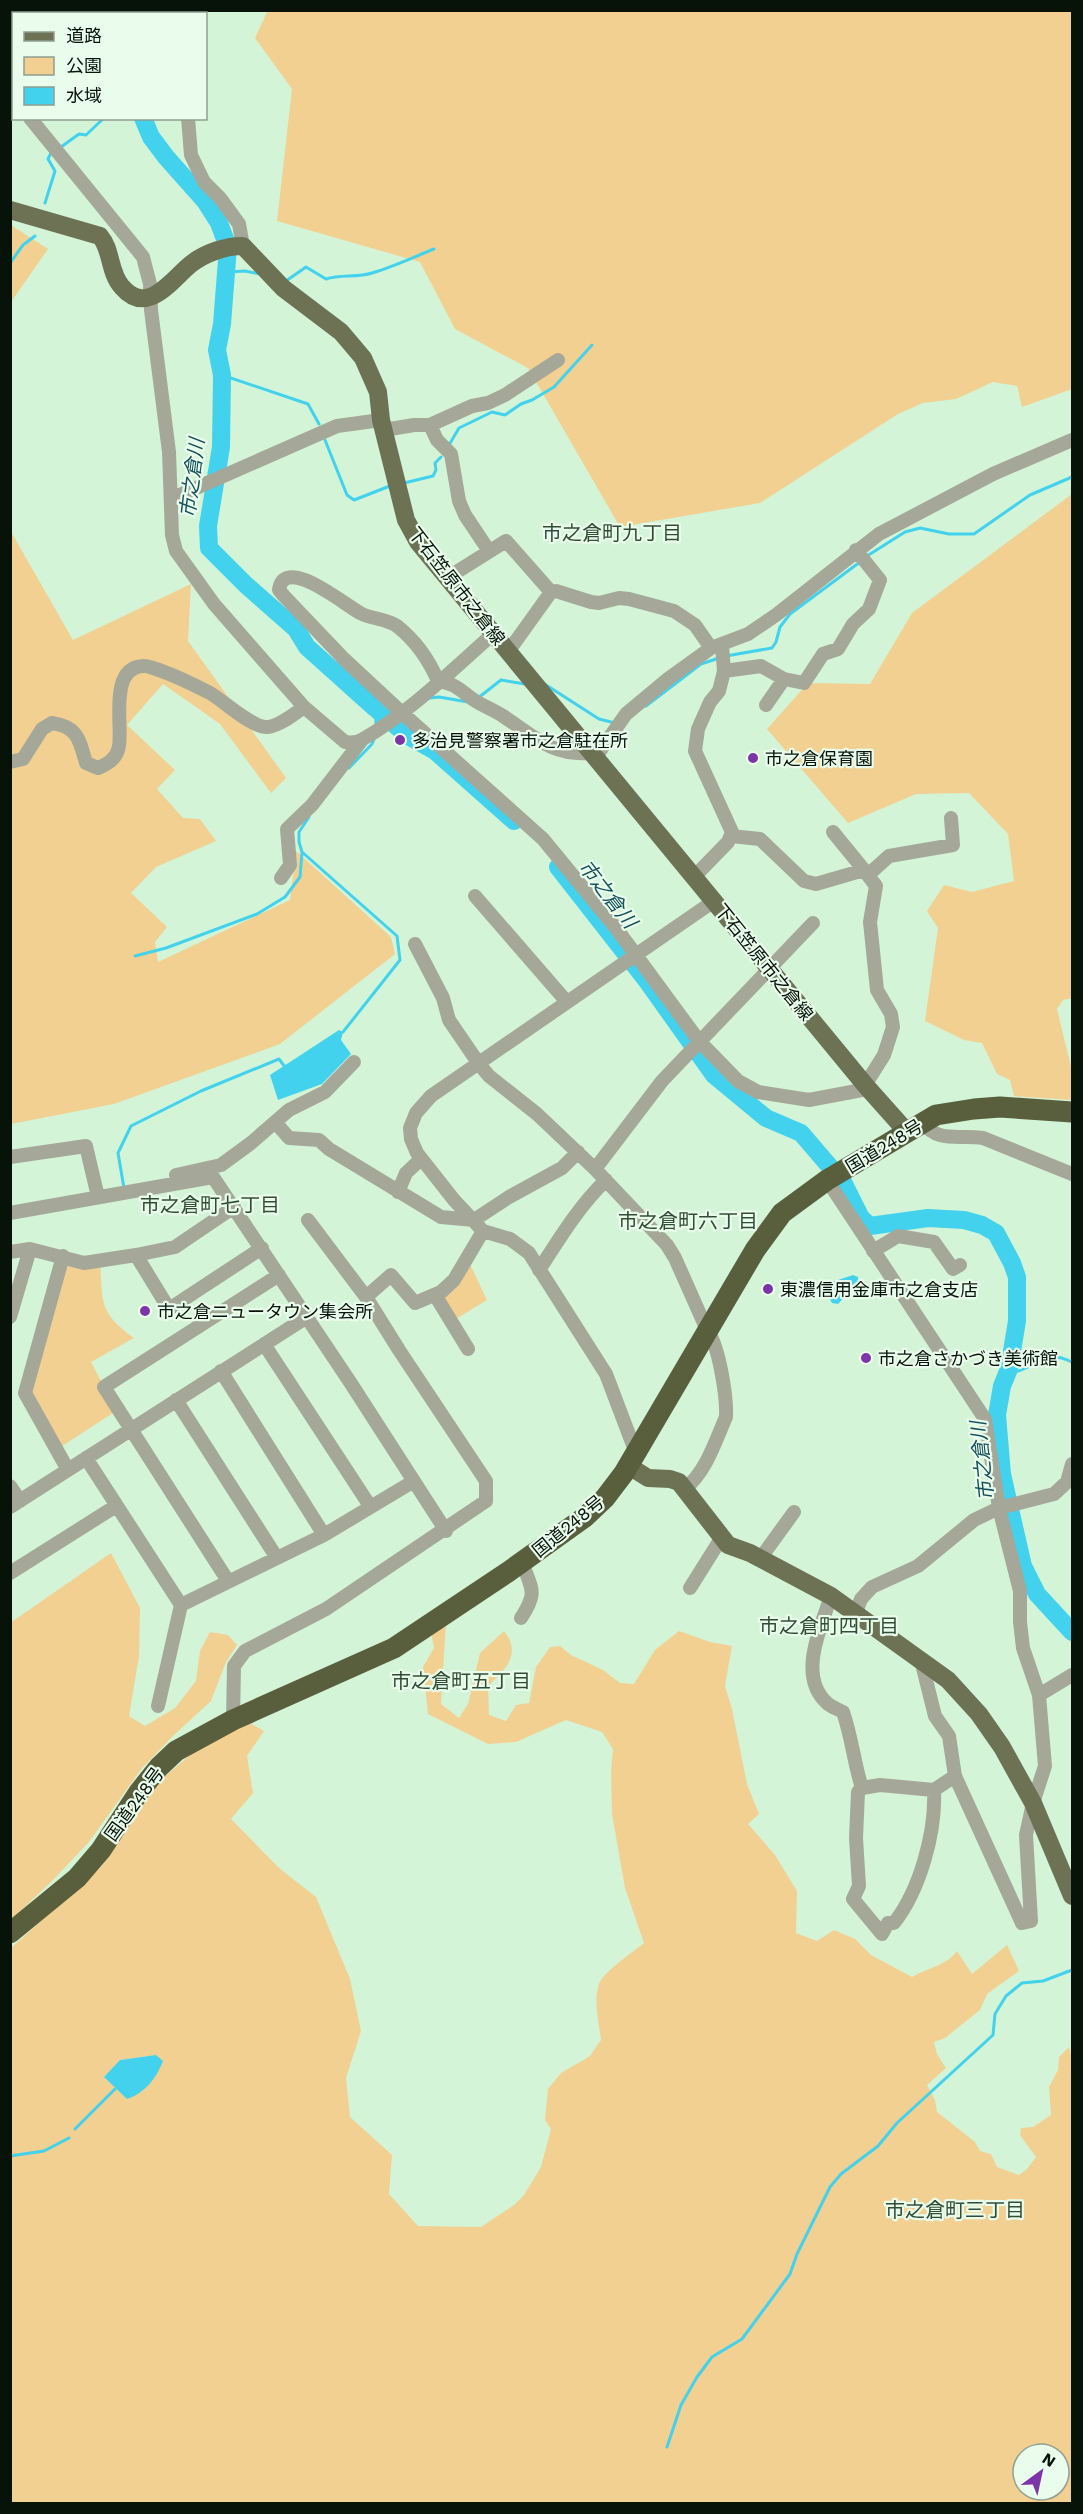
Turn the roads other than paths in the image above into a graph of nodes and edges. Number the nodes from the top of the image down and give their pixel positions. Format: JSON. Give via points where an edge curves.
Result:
{"nodes":[{"id":1,"x":32,"y":120,"type":"edge"},
{"id":2,"x":188,"y":120,"type":"edge"},
{"id":3,"x":10,"y":210,"type":"edge"},
{"id":4,"x":240,"y":246,"type":"junction"},
{"id":5,"x":151,"y":297,"type":"junction"},
{"id":6,"x":558,"y":360,"type":"dead end"},
{"id":7,"x":382,"y":425,"type":"junction"},
{"id":8,"x":430,"y":426,"type":"junction"},
{"id":9,"x":1072,"y":440,"type":"edge"},
{"id":10,"x":171,"y":499,"type":"junction"},
{"id":11,"x":856,"y":550,"type":"junction"},
{"id":12,"x":489,"y":551,"type":"junction"},
{"id":13,"x":447,"y":578,"type":"junction"},
{"id":14,"x":551,"y":592,"type":"junction"},
{"id":15,"x":493,"y":634,"type":"junction"},
{"id":16,"x":717,"y":647,"type":"junction"},
{"id":17,"x":508,"y":652,"type":"junction"},
{"id":18,"x":723,"y":670,"type":"junction"},
{"id":19,"x":784,"y":679,"type":"junction"},
{"id":20,"x":438,"y":681,"type":"junction"},
{"id":21,"x":766,"y":705,"type":"dead end"},
{"id":22,"x":304,"y":707,"type":"junction"},
{"id":23,"x":401,"y":712,"type":"junction"},
{"id":24,"x":367,"y":737,"type":"junction"},
{"id":25,"x":592,"y":755,"type":"junction"},
{"id":26,"x":10,"y":762,"type":"edge"},
{"id":27,"x":951,"y":818,"type":"dead end"},
{"id":28,"x":833,"y":832,"type":"dead end"},
{"id":29,"x":730,"y":836,"type":"junction"},
{"id":30,"x":866,"y":872,"type":"junction"},
{"id":31,"x":694,"y":877,"type":"junction"},
{"id":32,"x":281,"y":878,"type":"dead end"},
{"id":33,"x":475,"y":896,"type":"dead end"},
{"id":34,"x":714,"y":901,"type":"junction"},
{"id":35,"x":813,"y":923,"type":"dead end"},
{"id":36,"x":415,"y":944,"type":"dead end"},
{"id":37,"x":635,"y":954,"type":"junction"},
{"id":38,"x":769,"y":968,"type":"junction"},
{"id":39,"x":567,"y":1002,"type":"junction"},
{"id":40,"x":699,"y":1041,"type":"junction"},
{"id":41,"x":354,"y":1062,"type":"dead end"},
{"id":42,"x":479,"y":1064,"type":"junction"},
{"id":43,"x":866,"y":1086,"type":"junction"},
{"id":44,"x":1072,"y":1112,"type":"edge"},
{"id":45,"x":275,"y":1122,"type":"junction"},
{"id":46,"x":914,"y":1127,"type":"junction"},
{"id":47,"x":578,"y":1152,"type":"junction"},
{"id":48,"x":10,"y":1157,"type":"edge"},
{"id":49,"x":421,"y":1159,"type":"junction"},
{"id":50,"x":595,"y":1168,"type":"junction"},
{"id":51,"x":1072,"y":1174,"type":"edge"},
{"id":52,"x":606,"y":1180,"type":"junction"},
{"id":53,"x":827,"y":1180,"type":"junction"},
{"id":54,"x":134,"y":1191,"type":"junction"},
{"id":55,"x":398,"y":1192,"type":"junction"},
{"id":56,"x":98,"y":1197,"type":"junction"},
{"id":57,"x":234,"y":1207,"type":"junction"},
{"id":58,"x":10,"y":1212,"type":"edge"},
{"id":59,"x":308,"y":1220,"type":"dead end"},
{"id":60,"x":479,"y":1226,"type":"junction"},
{"id":61,"x":262,"y":1248,"type":"junction"},
{"id":62,"x":30,"y":1249,"type":"junction"},
{"id":63,"x":873,"y":1251,"type":"junction"},
{"id":64,"x":10,"y":1252,"type":"edge"},
{"id":65,"x":136,"y":1255,"type":"junction"},
{"id":66,"x":63,"y":1256,"type":"junction"},
{"id":67,"x":960,"y":1265,"type":"dead end"},
{"id":68,"x":539,"y":1270,"type":"junction"},
{"id":69,"x":279,"y":1275,"type":"junction"},
{"id":70,"x":435,"y":1295,"type":"junction"},
{"id":71,"x":366,"y":1297,"type":"junction"},
{"id":72,"x":10,"y":1317,"type":"edge"},
{"id":73,"x":307,"y":1317,"type":"junction"},
{"id":74,"x":706,"y":1330,"type":"junction"},
{"id":75,"x":264,"y":1344,"type":"junction"},
{"id":76,"x":468,"y":1349,"type":"dead end"},
{"id":77,"x":221,"y":1371,"type":"junction"},
{"id":78,"x":176,"y":1400,"type":"junction"},
{"id":79,"x":130,"y":1430,"type":"junction"},
{"id":80,"x":86,"y":1458,"type":"junction"},
{"id":81,"x":632,"y":1459,"type":"junction"},
{"id":82,"x":1072,"y":1464,"type":"edge"},
{"id":83,"x":68,"y":1470,"type":"junction"},
{"id":84,"x":414,"y":1480,"type":"junction"},
{"id":85,"x":1070,"y":1484,"type":"edge"},
{"id":86,"x":10,"y":1486,"type":"edge"},
{"id":87,"x":685,"y":1488,"type":"junction"},
{"id":88,"x":15,"y":1504,"type":"edge"},
{"id":89,"x":116,"y":1506,"type":"junction"},
{"id":90,"x":370,"y":1506,"type":"junction"},
{"id":91,"x":999,"y":1508,"type":"junction"},
{"id":92,"x":794,"y":1512,"type":"dead end"},
{"id":93,"x":446,"y":1531,"type":"junction"},
{"id":94,"x":324,"y":1535,"type":"junction"},
{"id":95,"x":722,"y":1537,"type":"junction"},
{"id":96,"x":277,"y":1558,"type":"junction"},
{"id":97,"x":760,"y":1559,"type":"junction"},
{"id":98,"x":522,"y":1562,"type":"junction"},
{"id":99,"x":10,"y":1573,"type":"edge"},
{"id":100,"x":228,"y":1581,"type":"junction"},
{"id":101,"x":690,"y":1588,"type":"dead end"},
{"id":102,"x":831,"y":1596,"type":"junction"},
{"id":103,"x":181,"y":1605,"type":"junction"},
{"id":104,"x":856,"y":1612,"type":"junction"},
{"id":105,"x":521,"y":1618,"type":"dead end"},
{"id":106,"x":922,"y":1664,"type":"junction"},
{"id":107,"x":1072,"y":1675,"type":"edge"},
{"id":108,"x":1039,"y":1695,"type":"junction"},
{"id":109,"x":158,"y":1706,"type":"dead end"},
{"id":110,"x":233,"y":1720,"type":"junction"},
{"id":111,"x":955,"y":1776,"type":"junction"},
{"id":112,"x":862,"y":1788,"type":"junction"},
{"id":113,"x":934,"y":1790,"type":"junction"},
{"id":114,"x":1033,"y":1803,"type":"junction"},
{"id":115,"x":1072,"y":1896,"type":"edge"},
{"id":116,"x":10,"y":1933,"type":"edge"}],
"edges":[{"from":1,"to":5,"type":"street","via":[[143,257]]},
{"from":2,"to":4,"type":"street","via":[[191,155],[204,182],[239,224]]},
{"from":3,"to":5,"type":"main road","via":[[100,236],[120,286],[140,298]]},
{"from":4,"to":5,"type":"main road","via":[[209,253]]},
{"from":4,"to":7,"type":"main road","name":"下石笠原市之倉線","via":[[279,284],[340,332],[363,358],[378,393]]},
{"from":5,"to":10,"type":"street"},
{"from":6,"to":8,"type":"street","via":[[505,395]]},
{"from":7,"to":8,"type":"street"},
{"from":7,"to":10,"type":"street","via":[[337,426]]},
{"from":7,"to":13,"type":"main road","name":"下石笠原市之倉線","via":[[411,531]]},
{"from":8,"to":12,"type":"street","via":[[451,454],[459,501]]},
{"from":9,"to":11,"type":"street","via":[[993,474]]},
{"from":10,"to":22,"type":"street","via":[[176,551],[214,604]]},
{"from":11,"to":16,"type":"street","via":[[776,615],[748,634]]},
{"from":11,"to":19,"type":"street","via":[[880,579],[869,609],[853,624],[838,649],[824,654],[804,683]]},
{"from":12,"to":13,"type":"street"},
{"from":12,"to":14,"type":"street","via":[[506,541]]},
{"from":13,"to":15,"type":"main road","name":"下石笠原市之倉線"},
{"from":14,"to":16,"type":"street","via":[[600,603],[629,598],[674,610]]},
{"from":14,"to":17,"type":"street"},
{"from":15,"to":17,"type":"main road","name":"下石笠原市之倉線"},
{"from":15,"to":20,"type":"street"},
{"from":16,"to":18,"type":"street"},
{"from":16,"to":25,"type":"street","via":[[626,714]]},
{"from":17,"to":25,"type":"main road","name":"下石笠原市之倉線"},
{"from":18,"to":19,"type":"street","via":[[761,666]]},
{"from":18,"to":29,"type":"street","via":[[719,691],[698,729],[695,751],[732,832]]},
{"from":19,"to":21,"type":"street"},
{"from":20,"to":23,"type":"street"},
{"from":20,"to":23,"type":"street","via":[[428,658],[395,625],[363,614],[306,580],[286,578],[279,590],[284,596]]},
{"from":20,"to":25,"type":"street","via":[[463,689],[545,745],[565,753]]},
{"from":22,"to":24,"type":"street","via":[[345,742]]},
{"from":22,"to":26,"type":"street","via":[[267,727],[254,724],[212,694],[171,674],[143,666],[131,670],[123,683],[117,703],[119,749],[109,764],[98,768],[86,762],[78,736],[66,725],[51,723],[42,729],[23,759]]},
{"from":23,"to":24,"type":"street"},
{"from":23,"to":37,"type":"street","via":[[543,839]]},
{"from":24,"to":32,"type":"street","via":[[312,805],[287,829],[290,865]]},
{"from":25,"to":31,"type":"main road","name":"下石笠原市之倉線"},
{"from":27,"to":30,"type":"street","via":[[953,845],[889,856]]},
{"from":28,"to":30,"type":"street"},
{"from":29,"to":30,"type":"street","via":[[760,839],[804,881],[816,884]]},
{"from":29,"to":31,"type":"street"},
{"from":30,"to":43,"type":"street","via":[[876,886],[870,922],[877,990],[891,1014],[892,1027],[884,1055]]},
{"from":31,"to":34,"type":"main road","name":"下石笠原市之倉線"},
{"from":33,"to":39,"type":"street"},
{"from":34,"to":37,"type":"street"},
{"from":34,"to":38,"type":"main road","name":"下石笠原市之倉線"},
{"from":35,"to":38,"type":"street"},
{"from":36,"to":42,"type":"street","via":[[443,998],[449,1020]]},
{"from":37,"to":39,"type":"street"},
{"from":37,"to":40,"type":"street"},
{"from":38,"to":40,"type":"street"},
{"from":38,"to":43,"type":"main road","name":"下石笠原市之倉線"},
{"from":39,"to":42,"type":"street"},
{"from":40,"to":43,"type":"street","via":[[738,1081],[758,1092],[809,1100]]},
{"from":40,"to":50,"type":"street","via":[[662,1081]]},
{"from":41,"to":45,"type":"street","via":[[325,1092],[289,1110]]},
{"from":42,"to":47,"type":"street"},
{"from":42,"to":49,"type":"street","via":[[431,1096],[416,1113],[410,1128],[411,1139]]},
{"from":43,"to":46,"type":"main road","name":"下石笠原市之倉線"},
{"from":44,"to":46,"type":"highway","name":"国道248号","via":[[974,1108],[936,1115]]},
{"from":45,"to":54,"type":"street","via":[[221,1165],[140,1183]]},
{"from":45,"to":55,"type":"street","via":[[289,1138],[319,1140]]},
{"from":46,"to":51,"type":"street","via":[[939,1136],[983,1138]]},
{"from":46,"to":53,"type":"highway","name":"国道248号"},
{"from":47,"to":50,"type":"street"},
{"from":47,"to":60,"type":"street","via":[[562,1168],[509,1197]]},
{"from":48,"to":56,"type":"street","via":[[86,1146]]},
{"from":49,"to":55,"type":"street","via":[[406,1173]]},
{"from":49,"to":60,"type":"street"},
{"from":50,"to":52,"type":"street"},
{"from":52,"to":68,"type":"street"},
{"from":52,"to":74,"type":"street","via":[[667,1245]]},
{"from":53,"to":63,"type":"street"},
{"from":53,"to":74,"type":"highway","name":"国道248号","via":[[782,1213]]},
{"from":54,"to":56,"type":"street"},
{"from":54,"to":57,"type":"street","via":[[213,1177]]},
{"from":55,"to":60,"type":"street","via":[[441,1217]]},
{"from":56,"to":58,"type":"street"},
{"from":57,"to":61,"type":"street"},
{"from":57,"to":65,"type":"street","via":[[175,1247]]},
{"from":59,"to":71,"type":"street"},
{"from":60,"to":68,"type":"street","via":[[510,1239],[529,1253]]},
{"from":60,"to":70,"type":"street","via":[[454,1280]]},
{"from":61,"to":65,"type":"street","via":[[169,1309]]},
{"from":61,"to":69,"type":"street"},
{"from":62,"to":64,"type":"street"},
{"from":62,"to":66,"type":"street"},
{"from":62,"to":72,"type":"street"},
{"from":63,"to":67,"type":"street","via":[[898,1236],[934,1242],[953,1269]]},
{"from":63,"to":91,"type":"street","via":[[986,1419]]},
{"from":65,"to":66,"type":"street","via":[[84,1263]]},
{"from":66,"to":83,"type":"street","via":[[25,1393]]},
{"from":68,"to":81,"type":"street","via":[[606,1374]]},
{"from":69,"to":73,"type":"street"},
{"from":69,"to":79,"type":"street","via":[[104,1387]]},
{"from":70,"to":71,"type":"street","via":[[415,1303],[391,1275]]},
{"from":70,"to":76,"type":"street"},
{"from":71,"to":93,"type":"street","via":[[486,1481],[486,1501]]},
{"from":73,"to":75,"type":"street"},
{"from":73,"to":84,"type":"street"},
{"from":74,"to":81,"type":"highway","name":"国道248号"},
{"from":74,"to":87,"type":"street","via":[[713,1338],[724,1384],[726,1417],[704,1467]]},
{"from":75,"to":77,"type":"street"},
{"from":75,"to":90,"type":"street"},
{"from":77,"to":78,"type":"street"},
{"from":77,"to":94,"type":"street"},
{"from":78,"to":79,"type":"street"},
{"from":78,"to":96,"type":"street"},
{"from":79,"to":80,"type":"street"},
{"from":79,"to":100,"type":"street"},
{"from":80,"to":83,"type":"street"},
{"from":80,"to":89,"type":"street"},
{"from":81,"to":87,"type":"main road","via":[[648,1478],[670,1479]]},
{"from":81,"to":98,"type":"highway","name":"国道248号","via":[[605,1498],[585,1517]]},
{"from":82,"to":85,"type":"street"},
{"from":83,"to":88,"type":"street"},
{"from":84,"to":90,"type":"street"},
{"from":84,"to":93,"type":"street"},
{"from":85,"to":91,"type":"street","via":[[1054,1494]]},
{"from":86,"to":88,"type":"street"},
{"from":87,"to":95,"type":"main road"},
{"from":89,"to":99,"type":"street"},
{"from":89,"to":103,"type":"street"},
{"from":90,"to":94,"type":"street"},
{"from":91,"to":104,"type":"street","via":[[974,1520],[918,1566],[872,1587]]},
{"from":91,"to":108,"type":"street","via":[[1020,1591],[1023,1648]]},
{"from":92,"to":97,"type":"street"},
{"from":93,"to":110,"type":"street","via":[[326,1610],[245,1651],[234,1666]]},
{"from":94,"to":96,"type":"street"},
{"from":95,"to":97,"type":"main road","via":[[728,1545]]},
{"from":95,"to":101,"type":"street"},
{"from":96,"to":100,"type":"street"},
{"from":97,"to":102,"type":"main road"},
{"from":98,"to":105,"type":"street","via":[[533,1593]]},
{"from":98,"to":110,"type":"highway","name":"国道248号","via":[[394,1648]]},
{"from":100,"to":103,"type":"street"},
{"from":102,"to":104,"type":"main road"},
{"from":102,"to":112,"type":"street","via":[[815,1644],[814,1685],[826,1702],[843,1712]]},
{"from":103,"to":109,"type":"street"},
{"from":104,"to":106,"type":"main road"},
{"from":106,"to":111,"type":"street","via":[[935,1716],[949,1736]]},
{"from":106,"to":114,"type":"main road","via":[[948,1680],[979,1714]]},
{"from":107,"to":108,"type":"street"},
{"from":108,"to":114,"type":"street","via":[[1045,1766]]},
{"from":110,"to":116,"type":"highway","name":"国道248号","via":[[194,1739],[159,1767],[77,1878]]},
{"from":111,"to":113,"type":"street"},
{"from":111,"to":114,"type":"street","via":[[1022,1923],[1031,1921],[1026,1835]]},
{"from":112,"to":113,"type":"street","via":[[880,1785]]},
{"from":112,"to":113,"type":"street","via":[[858,1792],[856,1838],[859,1886],[853,1899],[882,1934],[888,1923],[894,1923],[907,1907],[926,1854],[935,1809]]},
{"from":114,"to":115,"type":"main road"}]}
